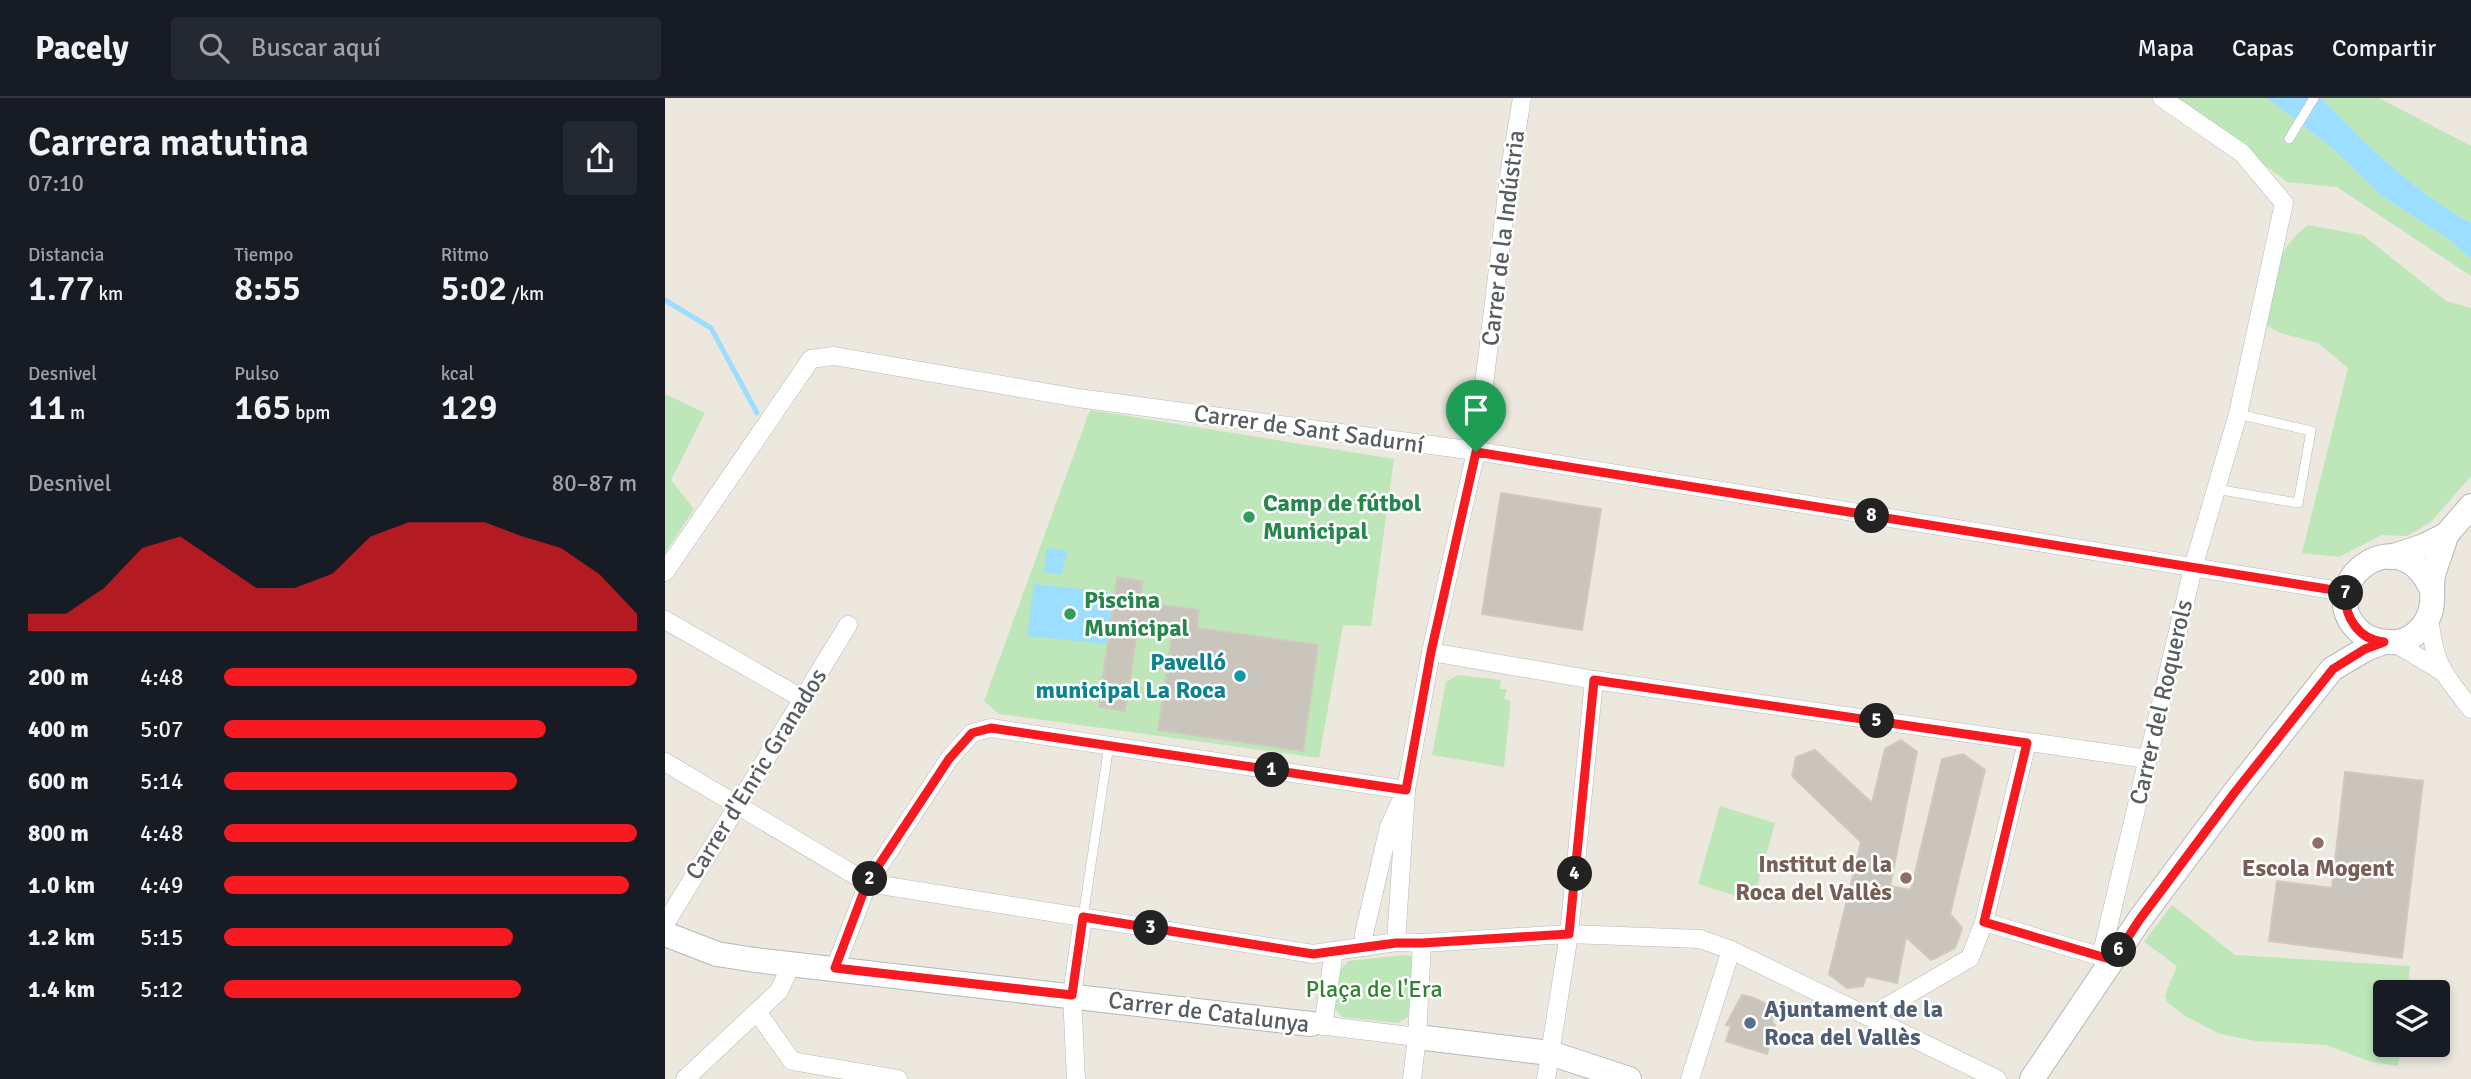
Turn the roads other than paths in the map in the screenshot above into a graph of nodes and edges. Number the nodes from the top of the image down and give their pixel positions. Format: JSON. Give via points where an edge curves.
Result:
{"nodes":[{"id":1,"x":1522,"y":98,"type":"edge"},
{"id":2,"x":2162,"y":98,"type":"edge"},
{"id":3,"x":2314,"y":98,"type":"edge"},
{"id":4,"x":2289,"y":139,"type":"dead end"},
{"id":5,"x":2238,"y":414,"type":"junction"},
{"id":6,"x":1476,"y":452,"type":"junction"},
{"id":7,"x":2215,"y":489,"type":"junction"},
{"id":8,"x":2471,"y":506,"type":"edge"},
{"id":9,"x":2446,"y":535,"type":"junction"},
{"id":10,"x":2391,"y":557,"type":"junction"},
{"id":11,"x":2193,"y":568,"type":"junction"},
{"id":12,"x":665,"y":572,"type":"edge"},
{"id":13,"x":2431,"y":588,"type":"junction"},
{"id":14,"x":2348,"y":604,"type":"junction"},
{"id":15,"x":2429,"y":616,"type":"junction"},
{"id":16,"x":665,"y":620,"type":"edge"},
{"id":17,"x":848,"y":625,"type":"dead end"},
{"id":18,"x":2390,"y":642,"type":"junction"},
{"id":19,"x":1431,"y":652,"type":"junction"},
{"id":20,"x":2333,"y":669,"type":"junction"},
{"id":21,"x":2443,"y":673,"type":"junction"},
{"id":22,"x":1594,"y":680,"type":"junction"},
{"id":23,"x":803,"y":699,"type":"junction"},
{"id":24,"x":2471,"y":709,"type":"edge"},
{"id":25,"x":2027,"y":743,"type":"junction"},
{"id":26,"x":1109,"y":745,"type":"junction"},
{"id":27,"x":2148,"y":759,"type":"junction"},
{"id":28,"x":665,"y":762,"type":"edge"},
{"id":29,"x":1406,"y":790,"type":"junction"},
{"id":30,"x":737,"y":805,"type":"junction"},
{"id":31,"x":867,"y":883,"type":"junction"},
{"id":32,"x":1083,"y":917,"type":"junction"},
{"id":33,"x":1984,"y":922,"type":"junction"},
{"id":34,"x":665,"y":924,"type":"edge"},
{"id":35,"x":665,"y":934,"type":"edge"},
{"id":36,"x":1569,"y":934,"type":"junction"},
{"id":37,"x":1396,"y":943,"type":"junction"},
{"id":38,"x":1422,"y":943,"type":"junction"},
{"id":39,"x":1364,"y":947,"type":"junction"},
{"id":40,"x":1731,"y":950,"type":"junction"},
{"id":41,"x":1335,"y":951,"type":"junction"},
{"id":42,"x":2107,"y":959,"type":"junction"},
{"id":43,"x":792,"y":963,"type":"junction"},
{"id":44,"x":835,"y":968,"type":"junction"},
{"id":45,"x":1072,"y":995,"type":"junction"},
{"id":46,"x":758,"y":1012,"type":"junction"},
{"id":47,"x":1868,"y":1017,"type":"junction"},
{"id":48,"x":1317,"y":1025,"type":"junction"},
{"id":49,"x":1417,"y":1037,"type":"junction"},
{"id":50,"x":1550,"y":1053,"type":"junction"},
{"id":51,"x":685,"y":1079,"type":"edge"},
{"id":52,"x":898,"y":1079,"type":"edge"},
{"id":53,"x":1076,"y":1079,"type":"edge"},
{"id":54,"x":1412,"y":1079,"type":"edge"},
{"id":55,"x":1546,"y":1079,"type":"edge"},
{"id":56,"x":1629,"y":1079,"type":"edge"},
{"id":57,"x":1690,"y":1079,"type":"edge"},
{"id":58,"x":1997,"y":1079,"type":"edge"},
{"id":59,"x":2032,"y":1079,"type":"edge"}],
"edges":[{"from":1,"to":6,"type":"street","name":"Carrer de la Indústria"},
{"from":2,"to":5,"type":"street","name":"Carrer del Roquerols","via":[[2242,153],[2284,203]]},
{"from":3,"to":4,"type":"lane"},
{"from":5,"to":7,"type":"street","name":"Carrer del Roquerols"},
{"from":5,"to":7,"type":"lane","via":[[2311,431],[2298,503]]},
{"from":6,"to":11,"type":"street","name":"Carrer de Sant Sadurní"},
{"from":6,"to":12,"type":"street","name":"Carrer de Sant Sadurní","via":[[1078,398],[834,356],[811,359]]},
{"from":6,"to":19,"type":"street","name":"Carrer de la Indústria"},
{"from":7,"to":11,"type":"street","name":"Carrer del Roquerols"},
{"from":8,"to":9,"type":"street"},
{"from":9,"to":10,"type":"street"},
{"from":9,"to":13,"type":"street"},
{"from":10,"to":13,"type":"street","via":[[2416,566]]},
{"from":10,"to":14,"type":"street","via":[[2379,557],[2359,568],[2352,576]]},
{"from":11,"to":14,"type":"street","name":"Carrer de Sant Sadurní"},
{"from":11,"to":27,"type":"street","name":"Carrer del Roquerols"},
{"from":13,"to":15,"type":"street"},
{"from":14,"to":18,"type":"street","via":[[2360,632]]},
{"from":14,"to":20,"type":"street"},
{"from":15,"to":18,"type":"street","via":[[2413,636]]},
{"from":15,"to":21,"type":"street","via":[[2433,649]]},
{"from":16,"to":23,"type":"street"},
{"from":17,"to":23,"type":"street","name":"Carrer d'Enric Granados"},
{"from":18,"to":20,"type":"street","via":[[2365,649]]},
{"from":18,"to":21,"type":"street"},
{"from":19,"to":22,"type":"street"},
{"from":19,"to":29,"type":"street","name":"Carrer de la Indústria"},
{"from":20,"to":42,"type":"street"},
{"from":21,"to":24,"type":"street"},
{"from":22,"to":25,"type":"street"},
{"from":22,"to":36,"type":"street"},
{"from":23,"to":30,"type":"street","name":"Carrer d'Enric Granados"},
{"from":25,"to":27,"type":"street"},
{"from":25,"to":33,"type":"street"},
{"from":26,"to":29,"type":"street"},
{"from":26,"to":31,"type":"street","via":[[991,728],[972,733],[949,759]]},
{"from":26,"to":32,"type":"lane"},
{"from":27,"to":42,"type":"street","name":"Carrer del Roquerols"},
{"from":28,"to":30,"type":"street"},
{"from":29,"to":37,"type":"street","name":"Carrer de la Indústria"},
{"from":29,"to":39,"type":"street","name":"Carrer de la Indústria","via":[[1389,827]]},
{"from":30,"to":31,"type":"street"},
{"from":30,"to":34,"type":"street","name":"Carrer d'Enric Granados"},
{"from":31,"to":32,"type":"street"},
{"from":31,"to":44,"type":"street"},
{"from":32,"to":41,"type":"street","via":[[1313,954]]},
{"from":32,"to":45,"type":"street"},
{"from":33,"to":42,"type":"street"},
{"from":33,"to":47,"type":"street","via":[[1970,958]]},
{"from":35,"to":43,"type":"street","name":"Carrer de Catalunya","via":[[717,954]]},
{"from":36,"to":38,"type":"street"},
{"from":36,"to":40,"type":"street","via":[[1700,939]]},
{"from":36,"to":50,"type":"street"},
{"from":37,"to":38,"type":"street"},
{"from":37,"to":39,"type":"street"},
{"from":38,"to":49,"type":"street"},
{"from":39,"to":41,"type":"street"},
{"from":40,"to":47,"type":"street"},
{"from":40,"to":57,"type":"street"},
{"from":41,"to":48,"type":"street"},
{"from":42,"to":59,"type":"street"},
{"from":43,"to":44,"type":"street","name":"Carrer de Catalunya"},
{"from":43,"to":46,"type":"street","via":[[779,990]]},
{"from":44,"to":45,"type":"street","name":"Carrer de Catalunya"},
{"from":45,"to":48,"type":"street","name":"Carrer de Catalunya"},
{"from":45,"to":53,"type":"street"},
{"from":46,"to":51,"type":"street"},
{"from":46,"to":52,"type":"street","via":[[792,1061]]},
{"from":47,"to":58,"type":"street"},
{"from":48,"to":49,"type":"street","name":"Carrer de Catalunya"},
{"from":49,"to":50,"type":"street","name":"Carrer de Catalunya"},
{"from":49,"to":54,"type":"street"},
{"from":50,"to":55,"type":"street"},
{"from":50,"to":56,"type":"street","name":"Carrer de Catalunya"}]}
